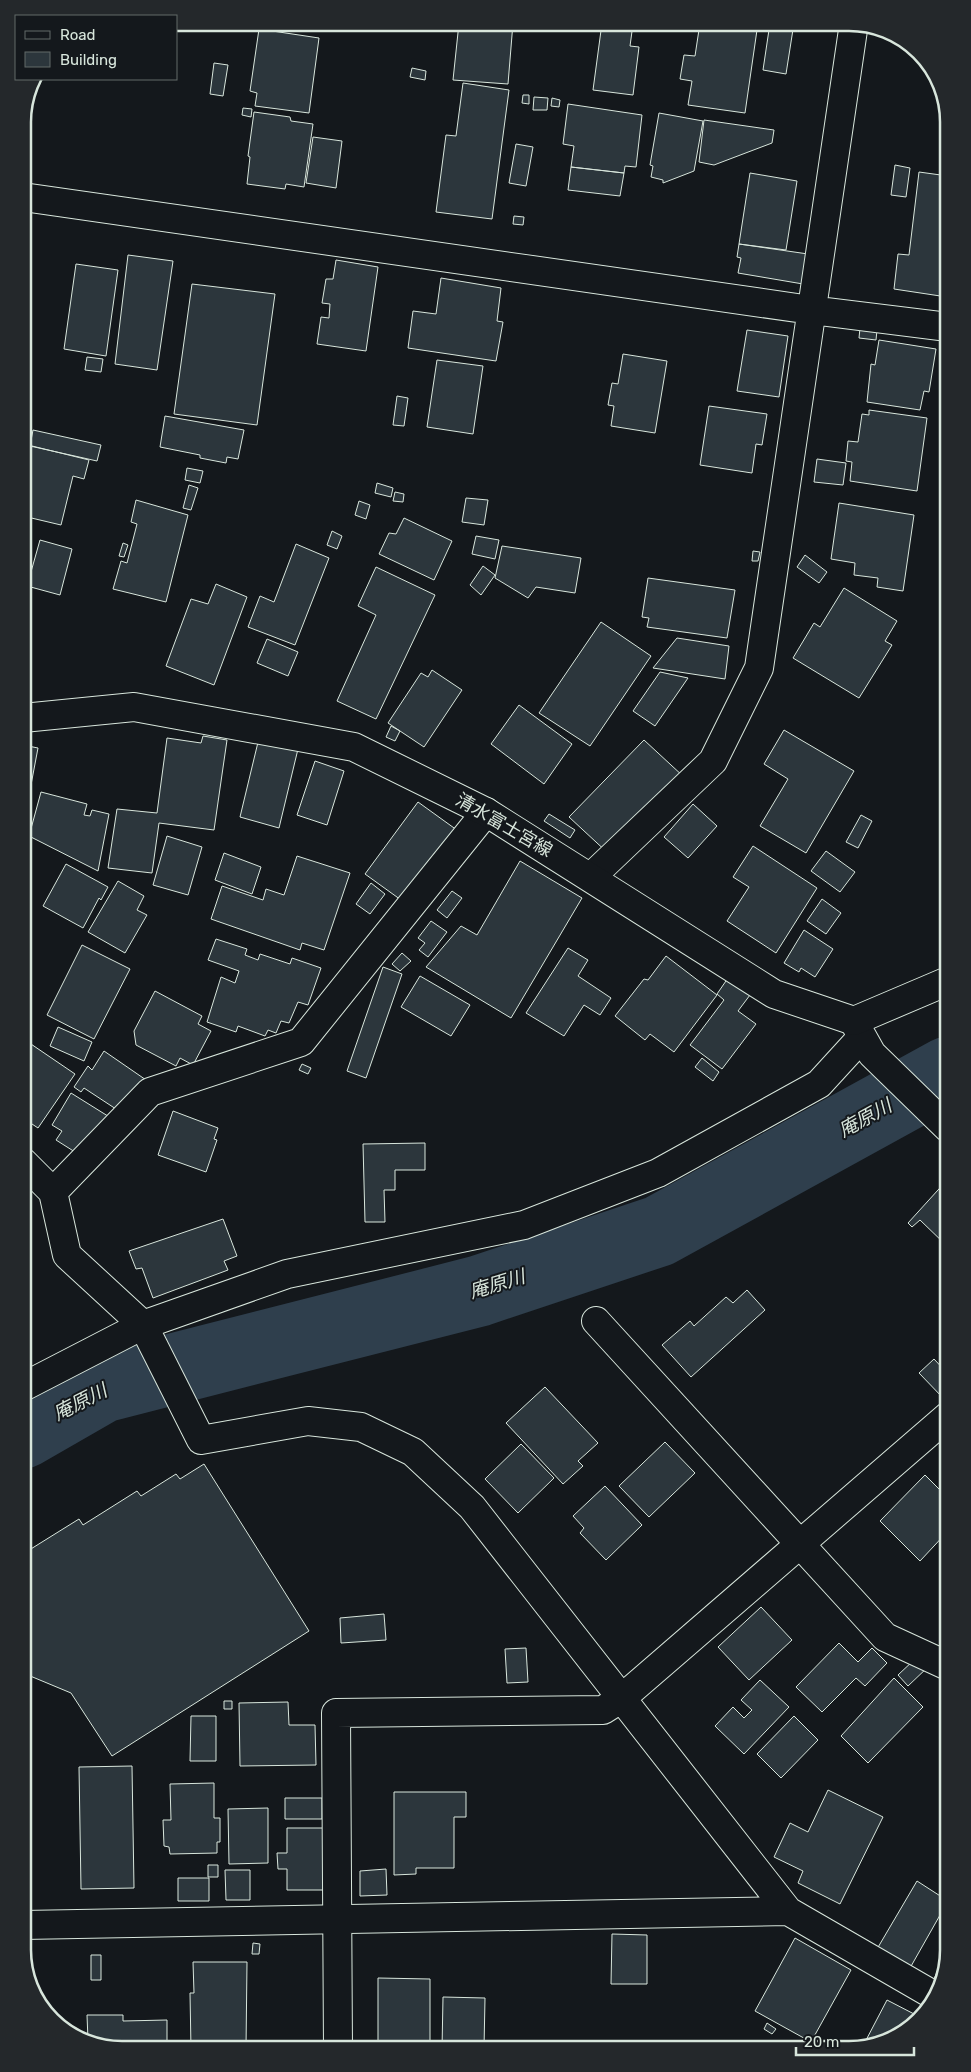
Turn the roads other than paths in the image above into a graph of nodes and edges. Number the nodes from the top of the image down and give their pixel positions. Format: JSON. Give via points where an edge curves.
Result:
{"nodes":[{"id":1,"x":853,"y":31,"type":"edge"},
{"id":2,"x":31,"y":198,"type":"edge"},
{"id":3,"x":811,"y":310,"type":"junction"},
{"id":4,"x":940,"y":326,"type":"edge"},
{"id":5,"x":31,"y":717,"type":"edge"},
{"id":6,"x":486,"y":812,"type":"junction"},
{"id":7,"x":591,"y":877,"type":"junction"},
{"id":8,"x":940,"y":986,"type":"edge"},
{"id":9,"x":862,"y":1037,"type":"junction"},
{"id":10,"x":940,"y":1120,"type":"edge"},
{"id":11,"x":31,"y":1170,"type":"edge"},
{"id":12,"x":53,"y":1192,"type":"junction"},
{"id":13,"x":596,"y":1321,"type":"dead end"},
{"id":14,"x":143,"y":1325,"type":"junction"},
{"id":15,"x":31,"y":1382,"type":"edge"},
{"id":16,"x":940,"y":1423,"type":"edge"},
{"id":17,"x":801,"y":1543,"type":"junction"},
{"id":18,"x":940,"y":1662,"type":"edge"},
{"id":19,"x":622,"y":1698,"type":"junction"},
{"id":20,"x":788,"y":1911,"type":"junction"},
{"id":21,"x":336,"y":1919,"type":"junction"},
{"id":22,"x":31,"y":1925,"type":"edge"},
{"id":23,"x":928,"y":1993,"type":"edge"},
{"id":24,"x":338,"y":2041,"type":"edge"}],
"edges":[{"from":1,"to":3,"type":"street"},
{"from":2,"to":3,"type":"street"},
{"from":3,"to":4,"type":"street"},
{"from":3,"to":7,"type":"street","via":[[759,668],[713,761]]},
{"from":5,"to":6,"type":"street","name":"清水富士宮線","via":[[134,707],[354,747]]},
{"from":6,"to":7,"type":"street","name":"清水富士宮線"},
{"from":6,"to":12,"type":"street","via":[[301,1042],[150,1092]]},
{"from":7,"to":9,"type":"street","name":"清水富士宮線","via":[[774,994]]},
{"from":8,"to":9,"type":"street"},
{"from":9,"to":10,"type":"street"},
{"from":9,"to":14,"type":"street","via":[[818,1084],[658,1173],[524,1225],[287,1274]]},
{"from":11,"to":12,"type":"street"},
{"from":12,"to":14,"type":"street","via":[[67,1255]]},
{"from":13,"to":17,"type":"street"},
{"from":14,"to":15,"type":"street"},
{"from":14,"to":19,"type":"street","via":[[201,1440],[308,1421],[361,1427],[413,1452],[472,1507]]},
{"from":16,"to":17,"type":"street"},
{"from":17,"to":18,"type":"street","via":[[885,1637]]},
{"from":17,"to":19,"type":"street"},
{"from":19,"to":20,"type":"street"},
{"from":19,"to":21,"type":"street","via":[[604,1710],[336,1713]]},
{"from":20,"to":21,"type":"street"},
{"from":20,"to":23,"type":"street"},
{"from":21,"to":22,"type":"street"},
{"from":21,"to":24,"type":"street"}]}
